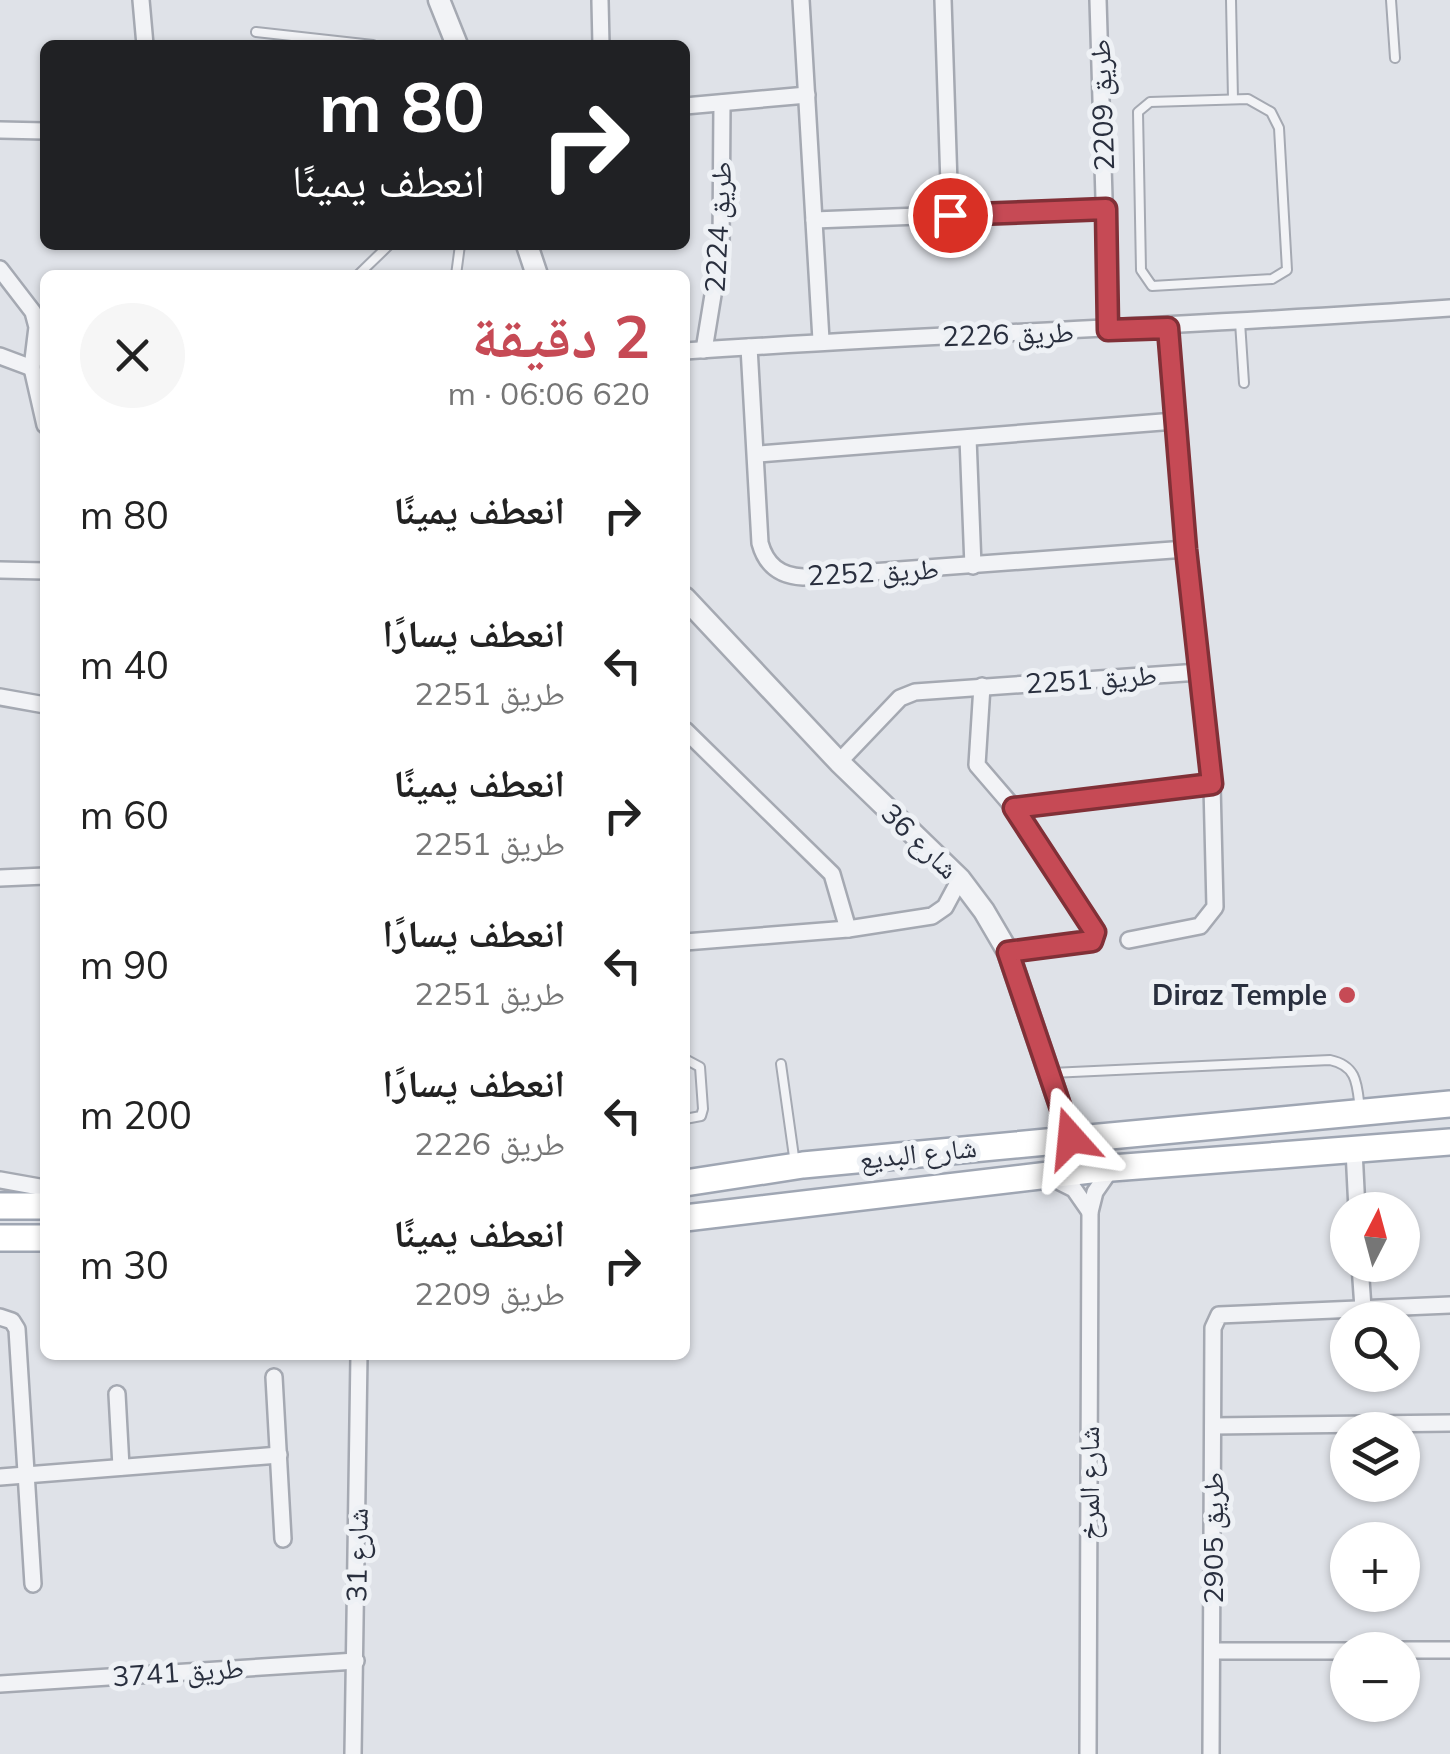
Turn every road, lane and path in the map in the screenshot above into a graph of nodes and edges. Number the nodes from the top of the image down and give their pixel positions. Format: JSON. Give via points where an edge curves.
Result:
{"nodes":[{"id":1,"x":141,"y":0,"type":"edge"},
{"id":2,"x":438,"y":0,"type":"edge"},
{"id":3,"x":801,"y":0,"type":"edge"},
{"id":4,"x":943,"y":0,"type":"edge"},
{"id":5,"x":1098,"y":0,"type":"edge"},
{"id":6,"x":1231,"y":0,"type":"edge"},
{"id":7,"x":1391,"y":0,"type":"edge"},
{"id":8,"x":600,"y":1,"type":"edge"},
{"id":9,"x":256,"y":32,"type":"dead end"},
{"id":10,"x":145,"y":40,"type":"edge"},
{"id":11,"x":328,"y":40,"type":"edge"},
{"id":12,"x":455,"y":40,"type":"edge"},
{"id":13,"x":601,"y":40,"type":"edge"},
{"id":14,"x":1395,"y":58,"type":"dead end"},
{"id":15,"x":807,"y":96,"type":"junction"},
{"id":16,"x":1233,"y":99,"type":"junction"},
{"id":17,"x":722,"y":102,"type":"junction"},
{"id":18,"x":690,"y":105,"type":"edge"},
{"id":19,"x":0,"y":130,"type":"edge"},
{"id":20,"x":40,"y":131,"type":"edge"},
{"id":21,"x":1106,"y":209,"type":"junction"},
{"id":22,"x":950,"y":215,"type":"junction"},
{"id":23,"x":814,"y":220,"type":"junction"},
{"id":24,"x":383,"y":250,"type":"edge"},
{"id":25,"x":0,"y":268,"type":"edge"},
{"id":26,"x":363,"y":270,"type":"edge"},
{"id":27,"x":1450,"y":308,"type":"edge"},
{"id":28,"x":1240,"y":322,"type":"junction"},
{"id":29,"x":1168,"y":328,"type":"junction"},
{"id":30,"x":1108,"y":330,"type":"junction"},
{"id":31,"x":821,"y":340,"type":"junction"},
{"id":32,"x":749,"y":347,"type":"junction"},
{"id":33,"x":704,"y":350,"type":"junction"},
{"id":34,"x":690,"y":351,"type":"edge"},
{"id":35,"x":0,"y":356,"type":"edge"},
{"id":36,"x":38,"y":378,"type":"edge"},
{"id":37,"x":1244,"y":383,"type":"dead end"},
{"id":38,"x":1175,"y":421,"type":"junction"},
{"id":39,"x":968,"y":438,"type":"junction"},
{"id":40,"x":758,"y":454,"type":"junction"},
{"id":41,"x":1186,"y":549,"type":"junction"},
{"id":42,"x":972,"y":566,"type":"junction"},
{"id":43,"x":0,"y":570,"type":"edge"},
{"id":44,"x":40,"y":571,"type":"edge"},
{"id":45,"x":690,"y":603,"type":"edge"},
{"id":46,"x":1200,"y":672,"type":"junction"},
{"id":47,"x":982,"y":686,"type":"junction"},
{"id":48,"x":0,"y":697,"type":"edge"},
{"id":49,"x":40,"y":704,"type":"edge"},
{"id":50,"x":690,"y":735,"type":"edge"},
{"id":51,"x":839,"y":762,"type":"junction"},
{"id":52,"x":1212,"y":784,"type":"junction"},
{"id":53,"x":1014,"y":808,"type":"junction"},
{"id":54,"x":40,"y":876,"type":"edge"},
{"id":55,"x":0,"y":878,"type":"edge"},
{"id":56,"x":960,"y":880,"type":"junction"},
{"id":57,"x":848,"y":930,"type":"junction"},
{"id":58,"x":1129,"y":940,"type":"dead end"},
{"id":59,"x":690,"y":942,"type":"edge"},
{"id":60,"x":1008,"y":952,"type":"junction"},
{"id":61,"x":690,"y":1062,"type":"edge"},
{"id":62,"x":782,"y":1064,"type":"dead end"},
{"id":63,"x":1050,"y":1073,"type":"junction"},
{"id":64,"x":1450,"y":1104,"type":"edge"},
{"id":65,"x":1360,"y":1110,"type":"junction"},
{"id":66,"x":690,"y":1117,"type":"edge"},
{"id":67,"x":1071,"y":1138,"type":"junction"},
{"id":68,"x":1450,"y":1142,"type":"edge"},
{"id":69,"x":1354,"y":1150,"type":"junction"},
{"id":70,"x":795,"y":1166,"type":"junction"},
{"id":71,"x":1112,"y":1168,"type":"junction"},
{"id":72,"x":1039,"y":1177,"type":"junction"},
{"id":73,"x":0,"y":1180,"type":"edge"},
{"id":74,"x":690,"y":1182,"type":"edge"},
{"id":75,"x":40,"y":1187,"type":"edge"},
{"id":76,"x":1356,"y":1192,"type":"edge"},
{"id":77,"x":0,"y":1206,"type":"edge"},
{"id":78,"x":40,"y":1206,"type":"edge"},
{"id":79,"x":1090,"y":1212,"type":"junction"},
{"id":80,"x":690,"y":1217,"type":"edge"},
{"id":81,"x":0,"y":1238,"type":"edge"},
{"id":82,"x":40,"y":1238,"type":"edge"},
{"id":83,"x":1450,"y":1305,"type":"edge"},
{"id":84,"x":1420,"y":1306,"type":"edge"},
{"id":85,"x":1330,"y":1310,"type":"edge"},
{"id":86,"x":0,"y":1318,"type":"edge"},
{"id":87,"x":18,"y":1351,"type":"junction"},
{"id":88,"x":0,"y":1352,"type":"edge"},
{"id":89,"x":358,"y":1360,"type":"edge"},
{"id":90,"x":274,"y":1377,"type":"dead end"},
{"id":91,"x":117,"y":1394,"type":"dead end"},
{"id":92,"x":1450,"y":1422,"type":"edge"},
{"id":93,"x":1213,"y":1426,"type":"junction"},
{"id":94,"x":279,"y":1455,"type":"junction"},
{"id":95,"x":121,"y":1468,"type":"junction"},
{"id":96,"x":26,"y":1475,"type":"junction"},
{"id":97,"x":0,"y":1477,"type":"edge"},
{"id":98,"x":283,"y":1539,"type":"dead end"},
{"id":99,"x":33,"y":1584,"type":"dead end"},
{"id":100,"x":1330,"y":1650,"type":"edge"},
{"id":101,"x":1420,"y":1650,"type":"edge"},
{"id":102,"x":1450,"y":1650,"type":"edge"},
{"id":103,"x":1214,"y":1651,"type":"junction"},
{"id":104,"x":356,"y":1660,"type":"junction"},
{"id":105,"x":0,"y":1684,"type":"edge"},
{"id":106,"x":353,"y":1754,"type":"edge"},
{"id":107,"x":1088,"y":1754,"type":"edge"},
{"id":108,"x":1211,"y":1754,"type":"edge"}],
"edges":[{"from":1,"to":10,"type":"street"},
{"from":2,"to":12,"type":"street"},
{"from":3,"to":15,"type":"street"},
{"from":4,"to":22,"type":"street"},
{"from":5,"to":21,"type":"street","name":"طريق 2209"},
{"from":6,"to":16,"type":"lane"},
{"from":7,"to":14,"type":"lane"},
{"from":8,"to":13,"type":"street"},
{"from":9,"to":11,"type":"lane"},
{"from":15,"to":17,"type":"street"},
{"from":15,"to":23,"type":"street"},
{"from":16,"to":16,"type":"lane","via":[[1264,106],[1279,128],[1287,270],[1272,279],[1152,286],[1141,270],[1138,112],[1150,102]]},
{"from":17,"to":18,"type":"street"},
{"from":17,"to":33,"type":"street","name":"طريق 2224","via":[[721,246]]},
{"from":19,"to":20,"type":"street"},
{"from":21,"to":22,"type":"street"},
{"from":21,"to":30,"type":"street","name":"طريق 2209"},
{"from":22,"to":23,"type":"street"},
{"from":23,"to":31,"type":"street"},
{"from":24,"to":26,"type":"lane"},
{"from":25,"to":36,"type":"street","via":[[32,312]]},
{"from":27,"to":28,"type":"street","name":"طريق 2226"},
{"from":28,"to":29,"type":"street","name":"طريق 2226"},
{"from":28,"to":37,"type":"lane"},
{"from":29,"to":30,"type":"street","name":"طريق 2226"},
{"from":29,"to":38,"type":"street"},
{"from":30,"to":31,"type":"street","name":"طريق 2226"},
{"from":31,"to":32,"type":"street","name":"طريق 2226"},
{"from":32,"to":33,"type":"street","name":"طريق 2226"},
{"from":32,"to":40,"type":"street","name":"طريق 2252"},
{"from":33,"to":34,"type":"street","name":"طريق 2226"},
{"from":35,"to":36,"type":"street"},
{"from":38,"to":39,"type":"street"},
{"from":38,"to":41,"type":"street"},
{"from":39,"to":40,"type":"street"},
{"from":39,"to":42,"type":"street","name":"طريق 2252"},
{"from":40,"to":42,"type":"street","name":"طريق 2252","via":[[760,543],[781,572],[803,577]]},
{"from":41,"to":42,"type":"street","name":"طريق 2252"},
{"from":41,"to":46,"type":"street"},
{"from":43,"to":44,"type":"street"},
{"from":45,"to":51,"type":"street","name":"شارع 36"},
{"from":46,"to":47,"type":"street","name":"طريق 2251"},
{"from":46,"to":52,"type":"street"},
{"from":47,"to":51,"type":"street","name":"طريق 2251","via":[[900,698]]},
{"from":47,"to":53,"type":"street","via":[[976,765]]},
{"from":48,"to":49,"type":"street"},
{"from":50,"to":57,"type":"street","via":[[832,874]]},
{"from":51,"to":56,"type":"street","name":"شارع 36"},
{"from":52,"to":53,"type":"street"},
{"from":52,"to":58,"type":"street","via":[[1215,907],[1200,926]]},
{"from":53,"to":60,"type":"street","via":[[1093,922],[1092,941]]},
{"from":54,"to":55,"type":"street"},
{"from":56,"to":57,"type":"street","via":[[932,916]]},
{"from":56,"to":60,"type":"street","name":"شارع 36"},
{"from":57,"to":59,"type":"street"},
{"from":60,"to":63,"type":"street","name":"شارع 36"},
{"from":61,"to":66,"type":"lane","via":[[700,1068],[704,1109]]},
{"from":62,"to":70,"type":"lane"},
{"from":63,"to":65,"type":"lane","via":[[1330,1060],[1355,1074]]},
{"from":63,"to":67,"type":"street","name":"شارع 36"},
{"from":64,"to":65,"type":"main road","name":"شارع البديع"},
{"from":65,"to":67,"type":"main road","name":"شارع البديع"},
{"from":67,"to":70,"type":"main road","name":"شارع البديع"},
{"from":68,"to":69,"type":"main road","name":"شارع البديع"},
{"from":69,"to":71,"type":"main road","name":"شارع البديع"},
{"from":69,"to":76,"type":"street"},
{"from":70,"to":74,"type":"main road","name":"شارع البديع"},
{"from":71,"to":72,"type":"main road","name":"شارع البديع"},
{"from":71,"to":79,"type":"street","name":"شارع المرخ"},
{"from":72,"to":79,"type":"street","via":[[1074,1189]]},
{"from":72,"to":80,"type":"main road","name":"شارع البديع"},
{"from":73,"to":75,"type":"street"},
{"from":77,"to":78,"type":"main road"},
{"from":79,"to":107,"type":"street","name":"شارع المرخ"},
{"from":81,"to":82,"type":"main road"},
{"from":83,"to":84,"type":"street","name":"طريق 2905"},
{"from":85,"to":93,"type":"street","name":"طريق 2905","via":[[1220,1315],[1213,1328]]},
{"from":86,"to":87,"type":"street","via":[[15,1325]]},
{"from":87,"to":88,"type":"street"},
{"from":87,"to":96,"type":"street"},
{"from":89,"to":104,"type":"street","name":"شارع 31"},
{"from":90,"to":94,"type":"street"},
{"from":91,"to":95,"type":"street"},
{"from":92,"to":93,"type":"street"},
{"from":93,"to":103,"type":"street","name":"طريق 2905"},
{"from":94,"to":95,"type":"street"},
{"from":94,"to":98,"type":"street"},
{"from":95,"to":96,"type":"street"},
{"from":96,"to":97,"type":"street"},
{"from":96,"to":99,"type":"street"},
{"from":100,"to":103,"type":"street"},
{"from":101,"to":102,"type":"street"},
{"from":103,"to":108,"type":"street","name":"طريق 2905"},
{"from":104,"to":105,"type":"street","name":"طريق 3741"},
{"from":104,"to":106,"type":"street","name":"شارع 31"}]}
